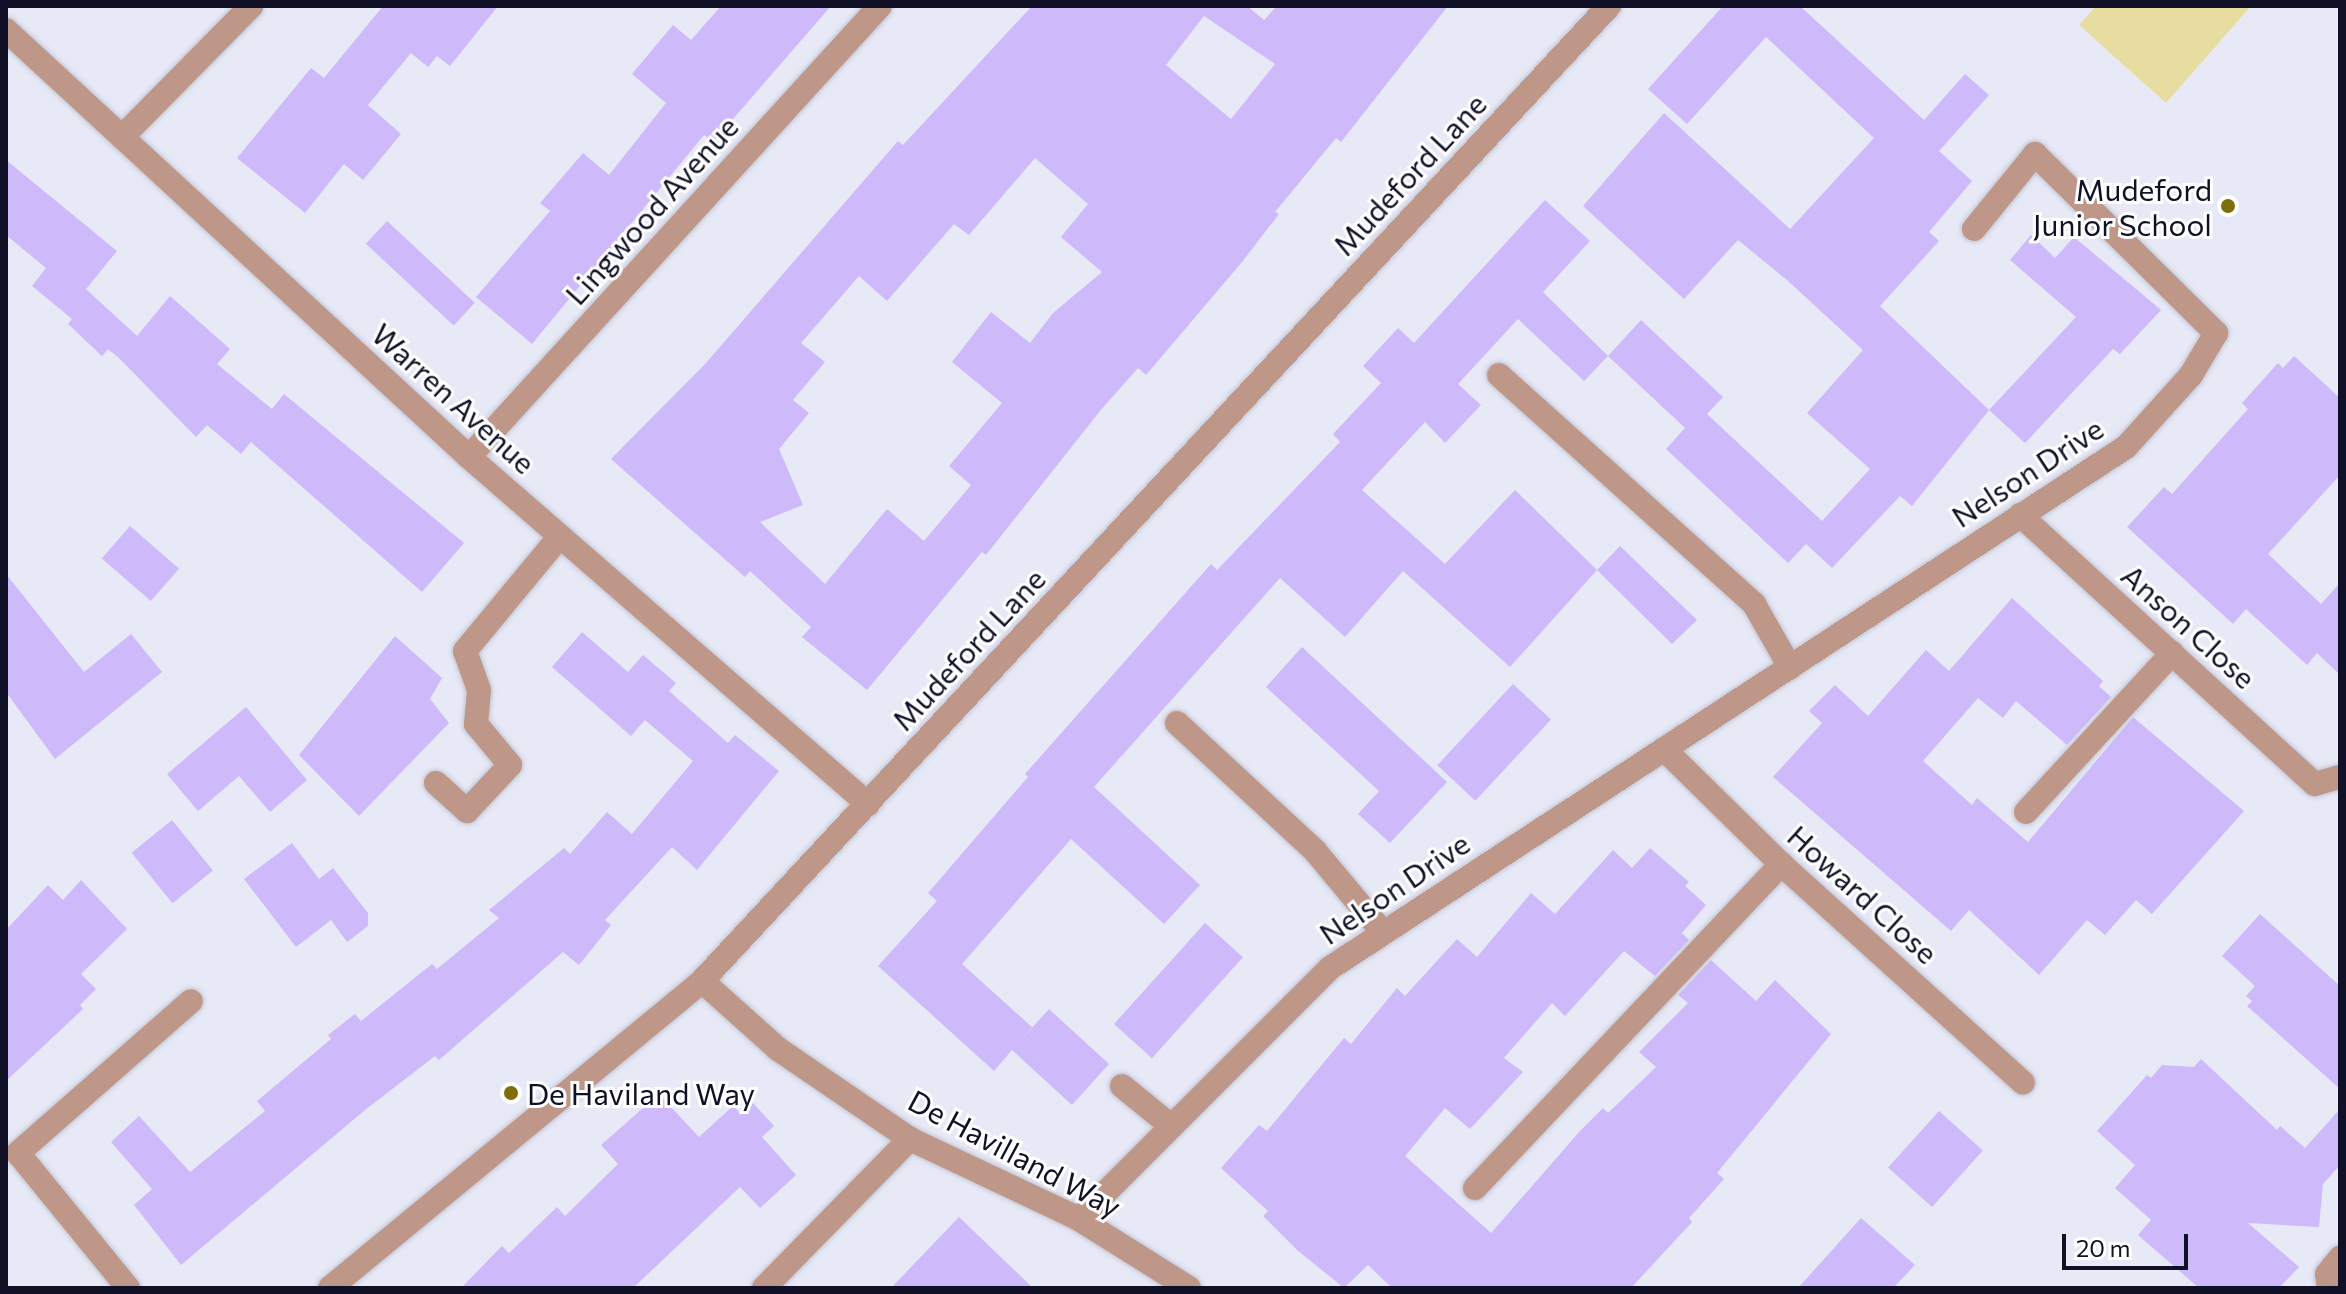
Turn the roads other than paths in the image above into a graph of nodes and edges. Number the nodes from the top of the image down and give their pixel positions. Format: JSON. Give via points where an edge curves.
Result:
{"nodes":[{"id":1,"x":251,"y":6,"type":"edge"},
{"id":2,"x":880,"y":6,"type":"edge"},
{"id":3,"x":1609,"y":6,"type":"edge"},
{"id":4,"x":6,"y":30,"type":"edge"},
{"id":5,"x":122,"y":137,"type":"junction"},
{"id":6,"x":1974,"y":229,"type":"dead end"},
{"id":7,"x":1499,"y":375,"type":"dead end"},
{"id":8,"x":469,"y":457,"type":"junction"},
{"id":9,"x":2020,"y":515,"type":"junction"},
{"id":10,"x":560,"y":536,"type":"junction"},
{"id":11,"x":2172,"y":653,"type":"junction"},
{"id":12,"x":1790,"y":667,"type":"junction"},
{"id":13,"x":1177,"y":723,"type":"dead end"},
{"id":14,"x":1664,"y":749,"type":"junction"},
{"id":15,"x":2340,"y":777,"type":"edge"},
{"id":16,"x":436,"y":783,"type":"dead end"},
{"id":17,"x":868,"y":804,"type":"junction"},
{"id":18,"x":2026,"y":812,"type":"dead end"},
{"id":19,"x":1781,"y":864,"type":"junction"},
{"id":20,"x":1382,"y":931,"type":"junction"},
{"id":21,"x":702,"y":981,"type":"junction"},
{"id":22,"x":191,"y":1001,"type":"dead end"},
{"id":23,"x":2023,"y":1083,"type":"dead end"},
{"id":24,"x":1122,"y":1086,"type":"dead end"},
{"id":25,"x":1171,"y":1126,"type":"junction"},
{"id":26,"x":910,"y":1139,"type":"junction"},
{"id":27,"x":1475,"y":1188,"type":"dead end"},
{"id":28,"x":1079,"y":1219,"type":"junction"},
{"id":29,"x":2340,"y":1258,"type":"edge"},
{"id":30,"x":128,"y":1288,"type":"edge"},
{"id":31,"x":330,"y":1288,"type":"edge"},
{"id":32,"x":764,"y":1288,"type":"edge"},
{"id":33,"x":1189,"y":1288,"type":"edge"},
{"id":34,"x":2329,"y":1288,"type":"edge"}],
"edges":[{"from":1,"to":5,"type":"street"},
{"from":2,"to":8,"type":"street","name":"Lingwood Avenue"},
{"from":3,"to":17,"type":"street","name":"Mudeford Lane"},
{"from":4,"to":5,"type":"street","name":"Warren Avenue"},
{"from":5,"to":8,"type":"street","name":"Warren Avenue"},
{"from":6,"to":9,"type":"street","name":"Nelson Drive","via":[[2035,154],[2216,333],[2191,375],[2126,447]]},
{"from":7,"to":12,"type":"street","via":[[1754,604]]},
{"from":8,"to":10,"type":"street","name":"Warren Avenue"},
{"from":9,"to":11,"type":"street","name":"Anson Close"},
{"from":9,"to":12,"type":"street","name":"Nelson Drive"},
{"from":10,"to":16,"type":"street","via":[[465,651],[479,690],[476,724],[510,765],[467,811]]},
{"from":10,"to":17,"type":"street","name":"Warren Avenue"},
{"from":11,"to":15,"type":"street","name":"Anson Close","via":[[2315,784]]},
{"from":11,"to":18,"type":"street"},
{"from":12,"to":14,"type":"street","name":"Nelson Drive"},
{"from":13,"to":20,"type":"street","via":[[1315,851]]},
{"from":14,"to":19,"type":"street","name":"Howard Close"},
{"from":14,"to":20,"type":"street","name":"Nelson Drive"},
{"from":17,"to":21,"type":"street","name":"Mudeford Lane"},
{"from":19,"to":23,"type":"street","name":"Howard Close"},
{"from":19,"to":27,"type":"street"},
{"from":20,"to":25,"type":"street","name":"Nelson Drive","via":[[1330,968]]},
{"from":21,"to":26,"type":"street","name":"De Havilland Way","via":[[778,1049]]},
{"from":21,"to":31,"type":"street","name":"Mudeford Lane"},
{"from":22,"to":30,"type":"street","via":[[18,1153]]},
{"from":24,"to":25,"type":"street"},
{"from":25,"to":28,"type":"street","name":"Nelson Drive"},
{"from":26,"to":28,"type":"street","name":"De Havilland Way"},
{"from":26,"to":32,"type":"street"},
{"from":28,"to":33,"type":"street","name":"De Havilland Way"},
{"from":29,"to":34,"type":"street","via":[[2327,1274]]}]}
